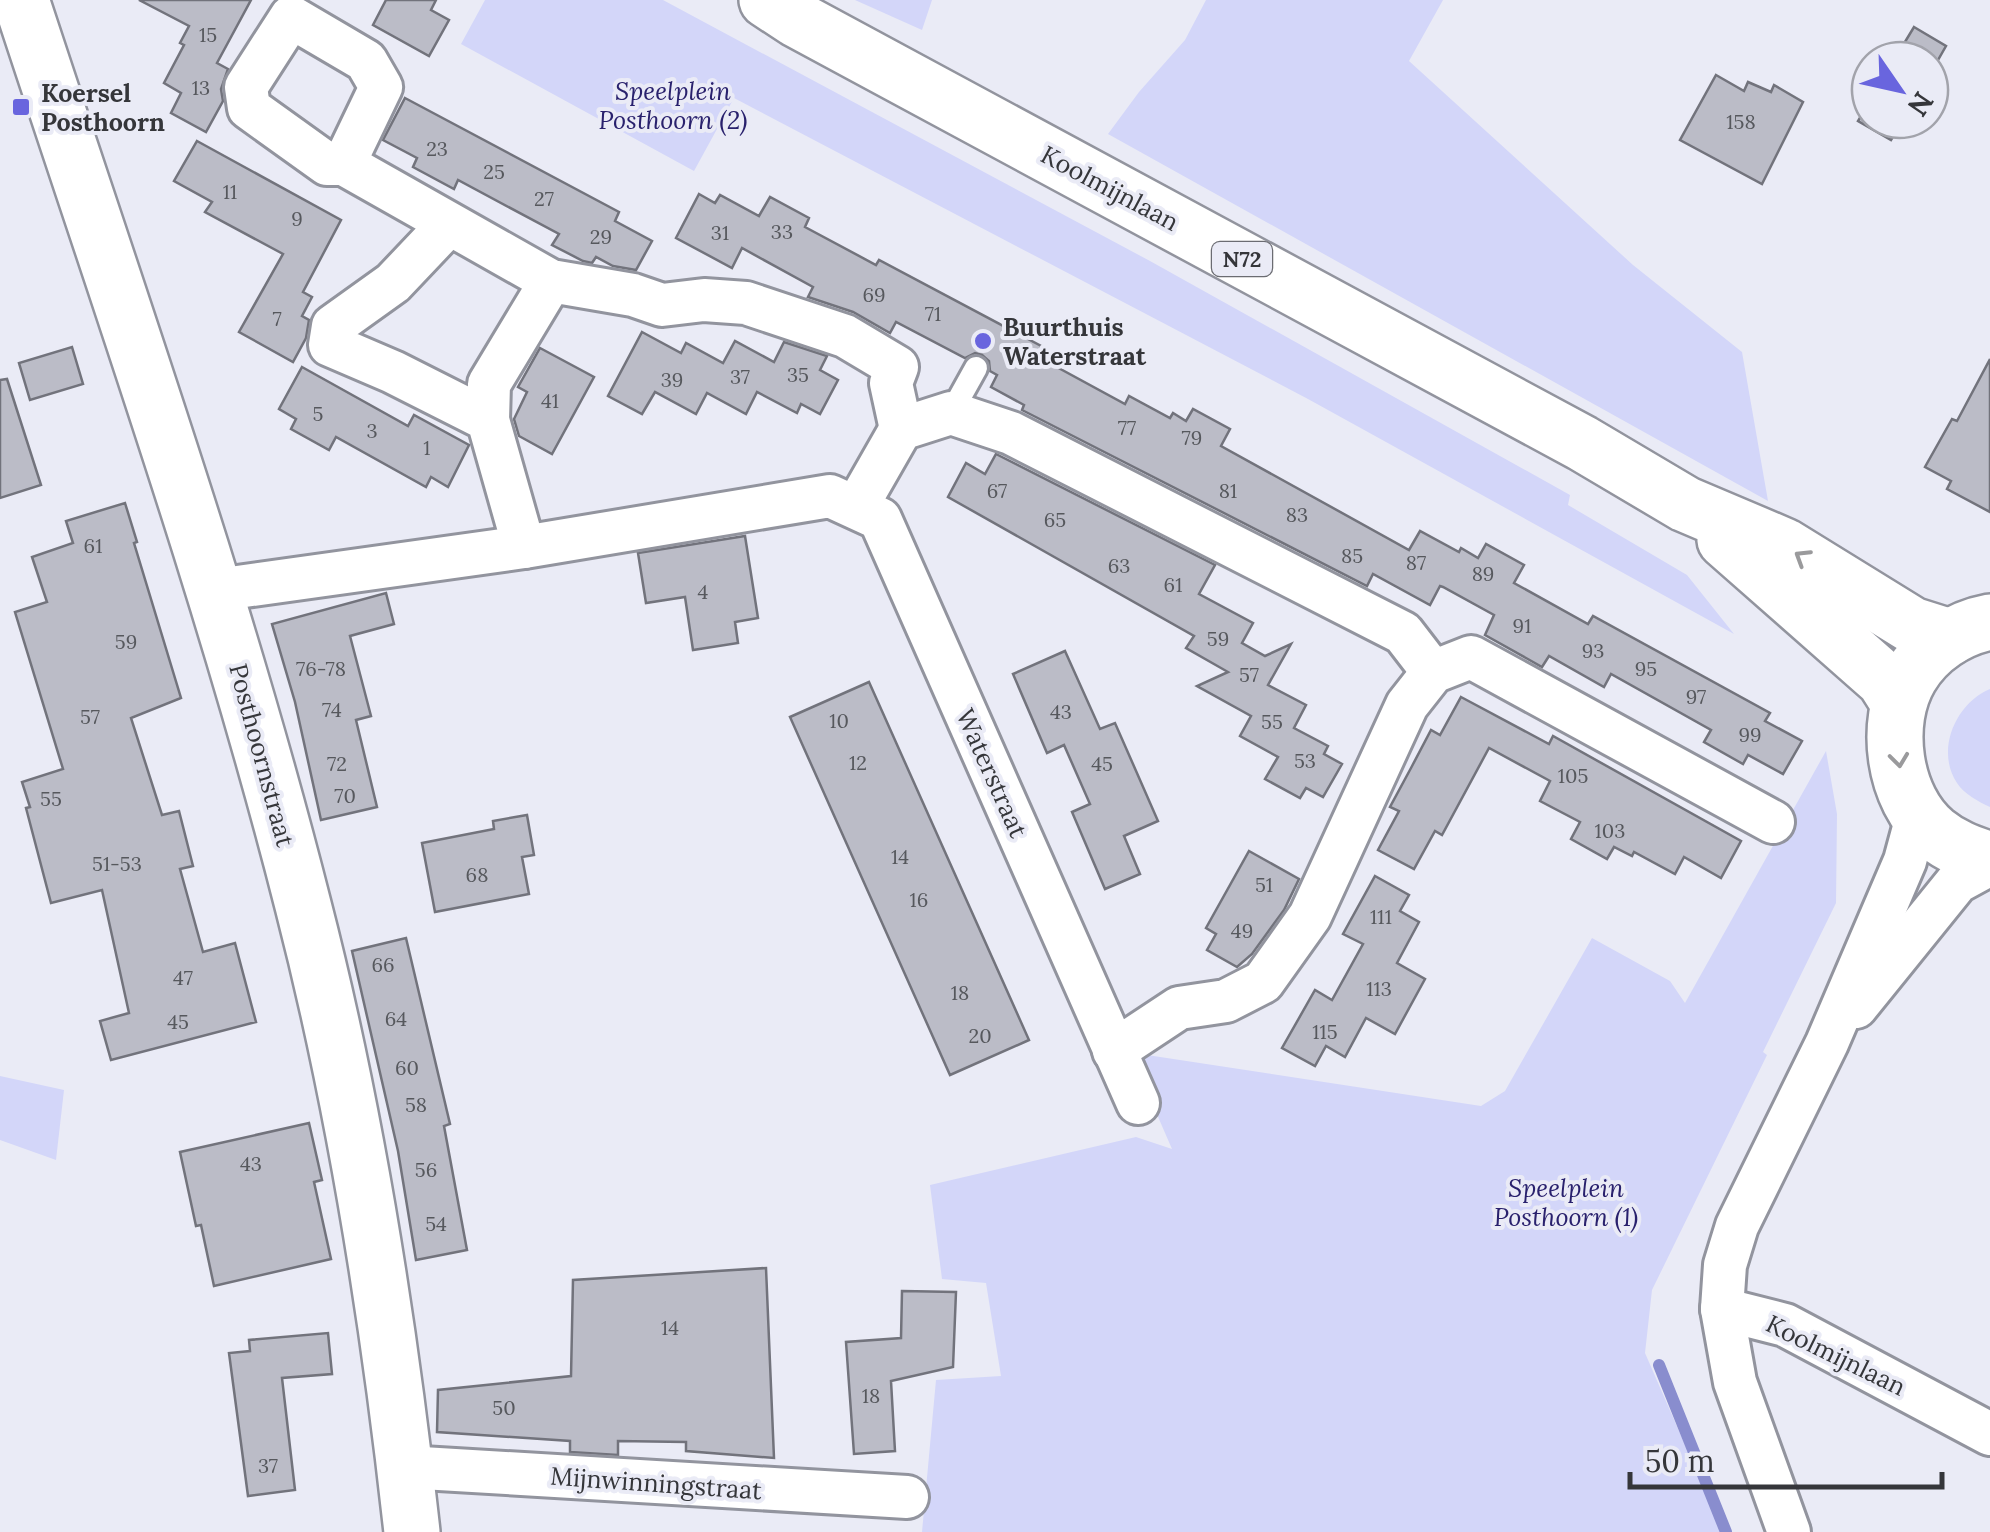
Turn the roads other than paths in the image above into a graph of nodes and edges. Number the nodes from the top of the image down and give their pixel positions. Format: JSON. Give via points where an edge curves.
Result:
{"nodes":[{"id":1,"x":21,"y":0,"type":"edge"},
{"id":2,"x":772,"y":6,"type":"edge"},
{"id":3,"x":344,"y":164,"type":"dead end"},
{"id":4,"x":448,"y":225,"type":"junction"},
{"id":5,"x":551,"y":281,"type":"junction"},
{"id":6,"x":976,"y":368,"type":"dead end"},
{"id":7,"x":951,"y":413,"type":"junction"},
{"id":8,"x":488,"y":420,"type":"junction"},
{"id":9,"x":901,"y":429,"type":"junction"},
{"id":10,"x":1685,"y":504,"type":"junction"},
{"id":11,"x":857,"y":506,"type":"junction"},
{"id":12,"x":524,"y":547,"type":"junction"},
{"id":13,"x":216,"y":590,"type":"junction"},
{"id":14,"x":1970,"y":629,"type":"edge"},
{"id":15,"x":1433,"y":672,"type":"junction"},
{"id":16,"x":1898,"y":702,"type":"junction"},
{"id":17,"x":1918,"y":814,"type":"junction"},
{"id":18,"x":1773,"y":822,"type":"dead end"},
{"id":19,"x":1990,"y":862,"type":"edge"},
{"id":20,"x":1827,"y":1043,"type":"junction"},
{"id":21,"x":1114,"y":1051,"type":"junction"},
{"id":22,"x":1138,"y":1102,"type":"dead end"},
{"id":23,"x":1722,"y":1309,"type":"junction"},
{"id":24,"x":1990,"y":1434,"type":"edge"},
{"id":25,"x":405,"y":1467,"type":"junction"},
{"id":26,"x":907,"y":1497,"type":"dead end"},
{"id":27,"x":412,"y":1532,"type":"edge"},
{"id":28,"x":1789,"y":1532,"type":"edge"}],
"edges":[{"from":1,"to":13,"type":"main road","name":"Posthoornstraat"},
{"from":2,"to":10,"type":"main road","name":"Koolmijnlaan","number":"N72"},
{"from":3,"to":4,"type":"street"},
{"from":4,"to":5,"type":"street"},
{"from":4,"to":8,"type":"street","via":[[393,283],[333,326],[330,345]]},
{"from":5,"to":8,"type":"street","via":[[489,384]]},
{"from":5,"to":9,"type":"street","via":[[633,294],[662,306],[746,303],[846,336],[897,366],[891,383]]},
{"from":6,"to":7,"type":"lane"},
{"from":7,"to":9,"type":"street"},
{"from":7,"to":15,"type":"street","via":[[1011,432],[1402,633]]},
{"from":8,"to":12,"type":"street"},
{"from":9,"to":11,"type":"street"},
{"from":14,"to":10,"type":"main road","name":"Koolmijnlaan","number":"N72","one_way":true,"via":[[1912,625],[1784,546]]},
{"from":10,"to":16,"type":"main road","name":"Koolmijnlaan","number":"N72","via":[[1884,680]]},
{"from":11,"to":12,"type":"street","via":[[830,496]]},
{"from":11,"to":21,"type":"street","name":"Waterstraat","via":[[880,519]]},
{"from":12,"to":13,"type":"street"},
{"from":13,"to":25,"type":"main road","name":"Posthoornstraat","via":[[304,909],[355,1135]]},
{"from":14,"to":16,"type":"main road","name":"Koolmijnlaan","number":"N72","via":[[1928,654]]},
{"from":15,"to":18,"type":"street","via":[[1471,657]]},
{"from":15,"to":21,"type":"street","via":[[1407,706],[1310,916],[1263,982],[1226,1001],[1179,1008]]},
{"from":16,"to":17,"type":"main road","name":"Koolmijnlaan","number":"N72","one_way":true,"via":[[1896,764]]},
{"from":17,"to":19,"type":"main road","name":"Koolmijnlaan","number":"N72","via":[[1933,832]]},
{"from":17,"to":20,"type":"street","name":"Koolmijnlaan"},
{"from":19,"to":20,"type":"street","name":"Koolmijnlaan","via":[[1957,882]]},
{"from":20,"to":23,"type":"street","name":"Koolmijnlaan","via":[[1737,1226],[1725,1264]]},
{"from":21,"to":22,"type":"street","name":"Waterstraat"},
{"from":23,"to":24,"type":"street","name":"Koolmijnlaan","via":[[1786,1325]]},
{"from":23,"to":28,"type":"street","via":[[1734,1382]]},
{"from":25,"to":26,"type":"street","name":"Mijnwinningstraat"},
{"from":25,"to":27,"type":"main road","name":"Posthoornstraat"}]}
